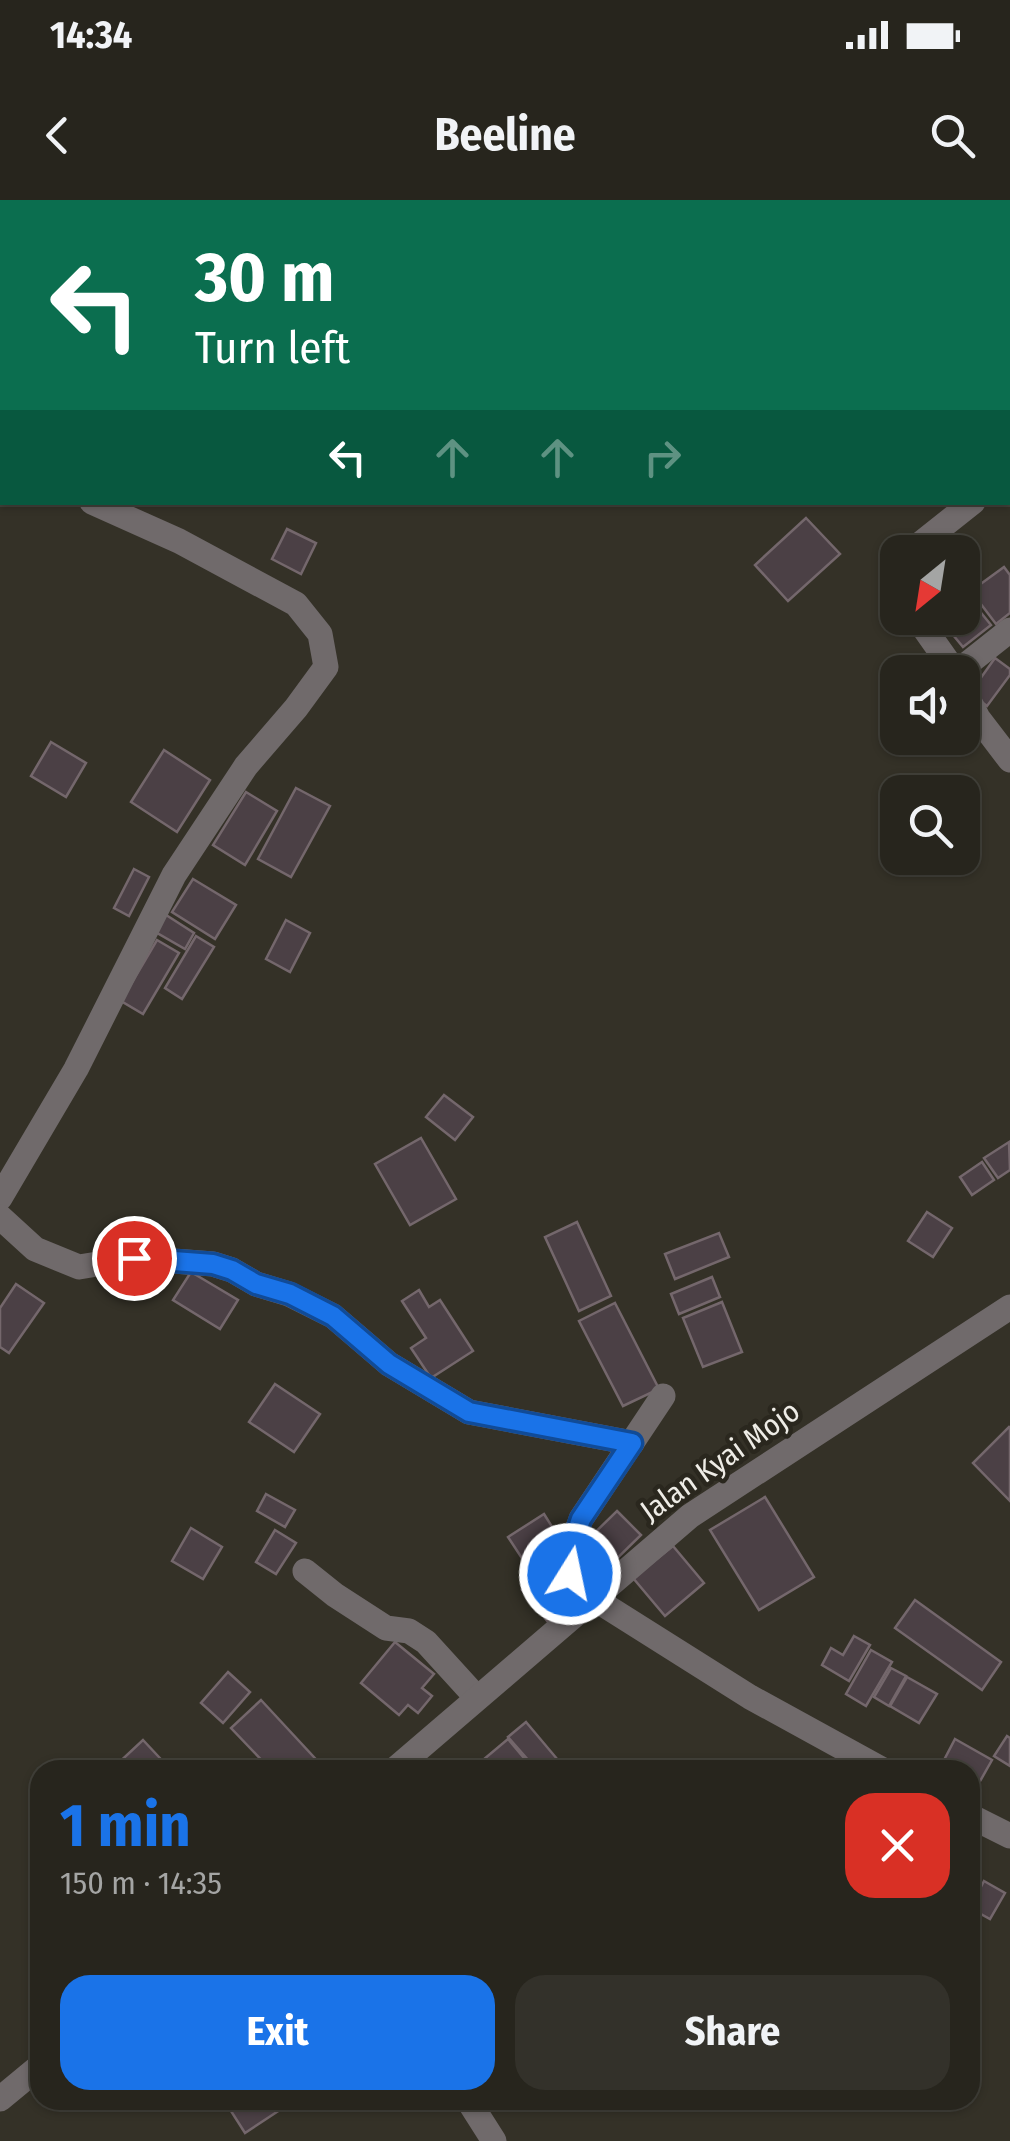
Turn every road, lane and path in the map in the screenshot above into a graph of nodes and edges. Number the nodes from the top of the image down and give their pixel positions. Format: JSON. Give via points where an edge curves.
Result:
{"nodes":[{"id":1,"x":99,"y":505,"type":"edge"},
{"id":2,"x":969,"y":505,"type":"edge"},
{"id":3,"x":931,"y":535,"type":"edge"},
{"id":4,"x":1010,"y":630,"type":"edge"},
{"id":5,"x":978,"y":655,"type":"edge"},
{"id":6,"x":980,"y":721,"type":"edge"},
{"id":7,"x":1010,"y":760,"type":"edge"},
{"id":8,"x":0,"y":1198,"type":"edge"},
{"id":9,"x":0,"y":1217,"type":"edge"},
{"id":10,"x":1010,"y":1306,"type":"edge"},
{"id":11,"x":663,"y":1396,"type":"dead end"},
{"id":12,"x":632,"y":1443,"type":"junction"},
{"id":13,"x":305,"y":1571,"type":"dead end"},
{"id":14,"x":587,"y":1604,"type":"junction"},
{"id":15,"x":477,"y":1698,"type":"junction"},
{"id":16,"x":406,"y":1760,"type":"edge"},
{"id":17,"x":865,"y":1760,"type":"edge"},
{"id":18,"x":980,"y":1821,"type":"edge"},
{"id":19,"x":1010,"y":1836,"type":"edge"},
{"id":20,"x":30,"y":2074,"type":"edge"},
{"id":21,"x":0,"y":2099,"type":"edge"},
{"id":22,"x":474,"y":2110,"type":"edge"},
{"id":23,"x":494,"y":2141,"type":"edge"}],
"edges":[{"from":1,"to":8,"type":"street","via":[[296,604],[320,634],[326,666],[246,766],[174,875],[76,1069]]},
{"from":2,"to":3,"type":"street"},
{"from":4,"to":5,"type":"street"},
{"from":6,"to":7,"type":"street"},
{"from":9,"to":12,"type":"street","via":[[34,1249],[79,1267],[134,1258],[232,1270],[333,1316],[389,1364],[469,1412]]},
{"from":10,"to":14,"type":"street","name":"Jalan Kyai Mojo","via":[[690,1516]]},
{"from":11,"to":12,"type":"street"},
{"from":12,"to":14,"type":"street","via":[[581,1519],[571,1548],[570,1574]]},
{"from":13,"to":15,"type":"street","via":[[386,1628],[426,1642]]},
{"from":14,"to":15,"type":"street","name":"Jalan Kyai Mojo"},
{"from":14,"to":17,"type":"street"},
{"from":15,"to":16,"type":"street","name":"Jalan Kyai Mojo"},
{"from":18,"to":19,"type":"street"},
{"from":20,"to":21,"type":"street"},
{"from":22,"to":23,"type":"street"}]}
